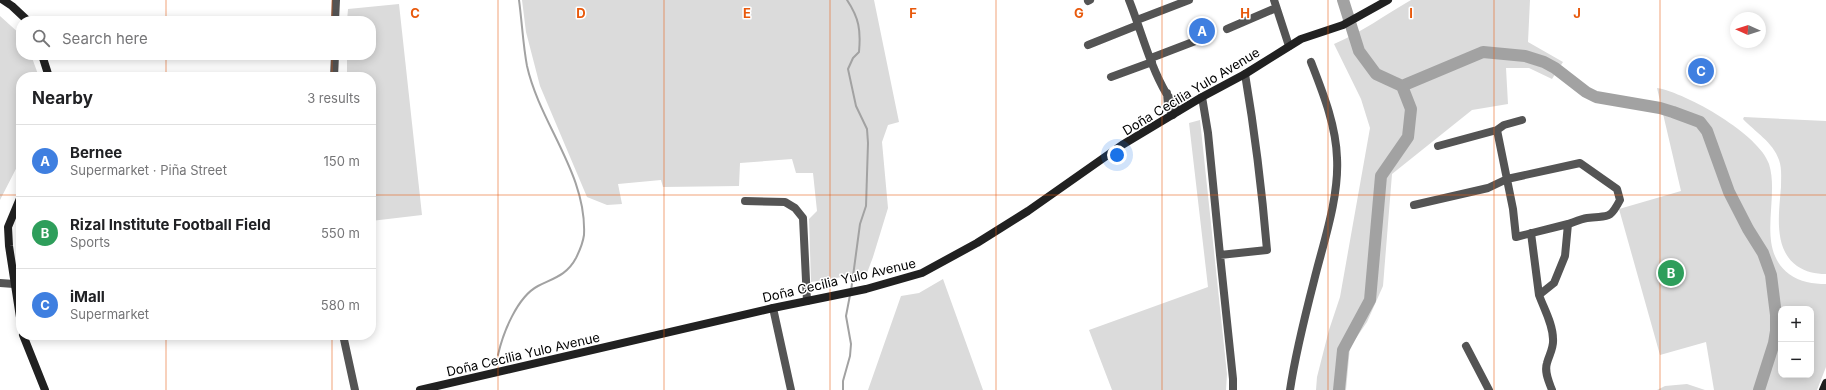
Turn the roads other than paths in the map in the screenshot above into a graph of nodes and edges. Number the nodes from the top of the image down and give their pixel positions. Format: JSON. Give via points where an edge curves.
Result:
{"nodes":[{"id":1,"x":3,"y":0,"type":"edge"},
{"id":2,"x":336,"y":0,"type":"edge"},
{"id":3,"x":1129,"y":0,"type":"edge"},
{"id":4,"x":1189,"y":0,"type":"edge"},
{"id":5,"x":1388,"y":0,"type":"edge"},
{"id":6,"x":1275,"y":4,"type":"edge"},
{"id":7,"x":23,"y":16,"type":"edge"},
{"id":8,"x":336,"y":16,"type":"edge"},
{"id":9,"x":1138,"y":22,"type":"junction"},
{"id":10,"x":1227,"y":29,"type":"dead end"},
{"id":11,"x":1198,"y":40,"type":"dead end"},
{"id":12,"x":1088,"y":45,"type":"dead end"},
{"id":13,"x":1289,"y":46,"type":"junction"},
{"id":14,"x":44,"y":60,"type":"edge"},
{"id":15,"x":335,"y":60,"type":"edge"},
{"id":16,"x":1152,"y":60,"type":"junction"},
{"id":17,"x":1311,"y":62,"type":"dead end"},
{"id":18,"x":47,"y":72,"type":"edge"},
{"id":19,"x":334,"y":72,"type":"edge"},
{"id":20,"x":1244,"y":74,"type":"junction"},
{"id":21,"x":1112,"y":77,"type":"dead end"},
{"id":22,"x":1202,"y":97,"type":"junction"},
{"id":23,"x":1176,"y":113,"type":"junction"},
{"id":24,"x":1522,"y":120,"type":"dead end"},
{"id":25,"x":1497,"y":130,"type":"junction"},
{"id":26,"x":1438,"y":146,"type":"dead end"},
{"id":27,"x":1507,"y":179,"type":"junction"},
{"id":28,"x":745,"y":201,"type":"dead end"},
{"id":29,"x":1414,"y":205,"type":"dead end"},
{"id":30,"x":16,"y":208,"type":"edge"},
{"id":31,"x":1568,"y":224,"type":"junction"},
{"id":32,"x":1531,"y":233,"type":"junction"},
{"id":33,"x":1220,"y":255,"type":"junction"},
{"id":34,"x":0,"y":283,"type":"edge"},
{"id":35,"x":14,"y":284,"type":"junction"},
{"id":36,"x":16,"y":295,"type":"edge"},
{"id":37,"x":1539,"y":295,"type":"junction"},
{"id":38,"x":807,"y":301,"type":"junction"},
{"id":39,"x":773,"y":308,"type":"junction"},
{"id":40,"x":25,"y":340,"type":"edge"},
{"id":41,"x":344,"y":340,"type":"edge"},
{"id":42,"x":1466,"y":346,"type":"dead end"},
{"id":43,"x":1826,"y":383,"type":"edge"},
{"id":44,"x":45,"y":390,"type":"edge"},
{"id":45,"x":355,"y":390,"type":"edge"},
{"id":46,"x":420,"y":390,"type":"edge"},
{"id":47,"x":791,"y":390,"type":"edge"},
{"id":48,"x":1233,"y":390,"type":"edge"},
{"id":49,"x":1290,"y":390,"type":"edge"},
{"id":50,"x":1489,"y":390,"type":"edge"},
{"id":51,"x":1552,"y":390,"type":"edge"},
{"id":52,"x":1823,"y":390,"type":"edge"}],
"edges":[{"from":1,"to":7,"type":"main road"},
{"from":2,"to":8,"type":"street"},
{"from":3,"to":9,"type":"street"},
{"from":4,"to":9,"type":"street"},
{"from":5,"to":13,"type":"main road","name":"Doña Cecilia Yulo Avenue","via":[[1343,25],[1301,39]]},
{"from":6,"to":10,"type":"street"},
{"from":6,"to":13,"type":"street"},
{"from":9,"to":12,"type":"street"},
{"from":9,"to":16,"type":"street"},
{"from":11,"to":16,"type":"street"},
{"from":13,"to":20,"type":"main road","name":"Doña Cecilia Yulo Avenue"},
{"from":14,"to":18,"type":"main road"},
{"from":15,"to":19,"type":"street"},
{"from":16,"to":21,"type":"street"},
{"from":16,"to":23,"type":"street","via":[[1167,93],[1168,106]]},
{"from":17,"to":49,"type":"street","via":[[1330,113],[1337,158],[1326,238],[1308,302]]},
{"from":20,"to":22,"type":"main road","name":"Doña Cecilia Yulo Avenue"},
{"from":20,"to":33,"type":"street","via":[[1254,126],[1267,250]]},
{"from":22,"to":23,"type":"main road","name":"Doña Cecilia Yulo Avenue"},
{"from":22,"to":33,"type":"street"},
{"from":23,"to":38,"type":"main road","name":"Doña Cecilia Yulo Avenue","via":[[1122,145],[1028,211],[922,274]]},
{"from":24,"to":25,"type":"street","via":[[1504,125]]},
{"from":25,"to":26,"type":"street"},
{"from":25,"to":27,"type":"street"},
{"from":27,"to":29,"type":"street","via":[[1488,188]]},
{"from":27,"to":31,"type":"street","via":[[1580,163],[1617,189],[1620,200],[1613,213],[1603,218],[1587,218]]},
{"from":27,"to":32,"type":"street","via":[[1516,237]]},
{"from":28,"to":38,"type":"street","via":[[785,202],[795,208],[803,218]]},
{"from":30,"to":35,"type":"main road","via":[[8,227]]},
{"from":31,"to":32,"type":"street"},
{"from":31,"to":37,"type":"street","via":[[1565,256],[1554,283]]},
{"from":32,"to":37,"type":"street"},
{"from":33,"to":48,"type":"street"},
{"from":34,"to":35,"type":"street"},
{"from":35,"to":36,"type":"main road"},
{"from":37,"to":51,"type":"street","via":[[1554,339],[1546,364],[1546,374]]},
{"from":38,"to":39,"type":"main road","name":"Doña Cecilia Yulo Avenue"},
{"from":39,"to":46,"type":"main road","name":"Doña Cecilia Yulo Avenue"},
{"from":39,"to":47,"type":"street"},
{"from":40,"to":44,"type":"main road"},
{"from":41,"to":45,"type":"street"},
{"from":42,"to":50,"type":"street"},
{"from":43,"to":52,"type":"main road"}]}
